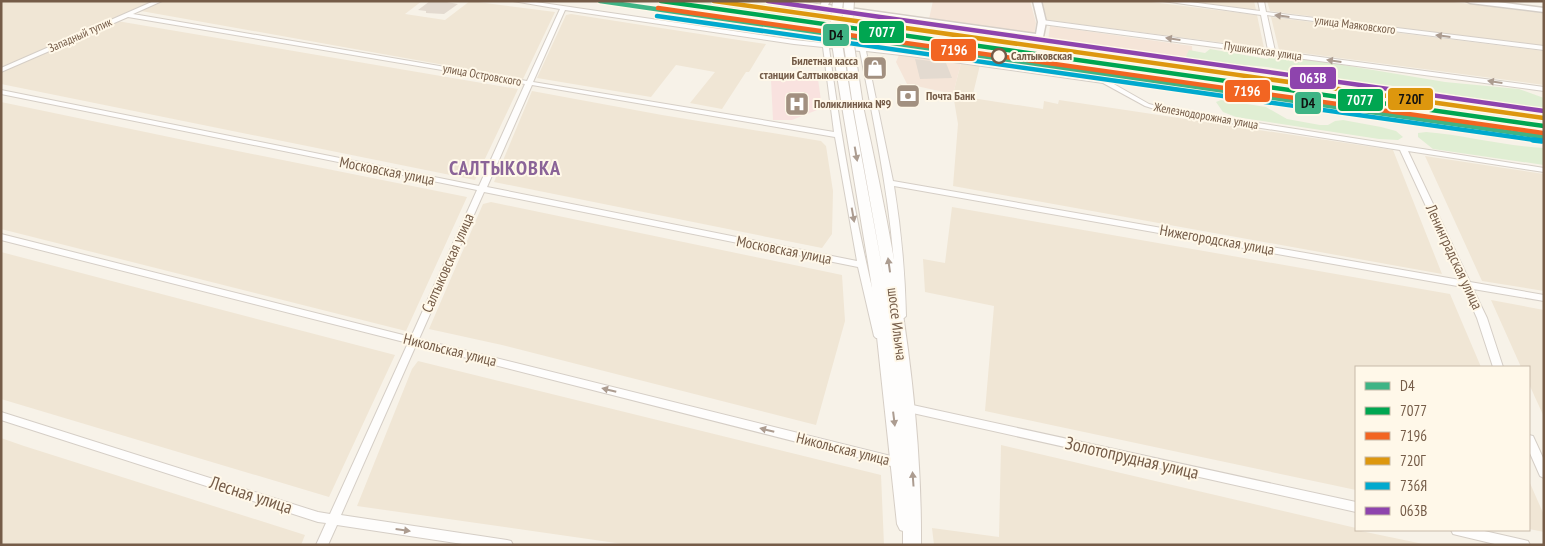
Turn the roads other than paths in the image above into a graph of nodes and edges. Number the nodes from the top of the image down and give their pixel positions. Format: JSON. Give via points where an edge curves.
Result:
{"nodes":[{"id":1,"x":159,"y":1,"type":"edge"},
{"id":2,"x":516,"y":1,"type":"edge"},
{"id":3,"x":782,"y":1,"type":"edge"},
{"id":4,"x":1037,"y":1,"type":"edge"},
{"id":5,"x":1166,"y":1,"type":"edge"},
{"id":6,"x":1260,"y":1,"type":"edge"},
{"id":7,"x":1470,"y":1,"type":"edge"},
{"id":8,"x":842,"y":3,"type":"edge"},
{"id":9,"x":825,"y":4,"type":"edge"},
{"id":10,"x":562,"y":8,"type":"junction"},
{"id":11,"x":1544,"y":10,"type":"edge"},
{"id":12,"x":1263,"y":13,"type":"junction"},
{"id":13,"x":127,"y":15,"type":"junction"},
{"id":14,"x":1042,"y":22,"type":"junction"},
{"id":15,"x":826,"y":46,"type":"junction"},
{"id":16,"x":1544,"y":48,"type":"edge"},
{"id":17,"x":863,"y":50,"type":"junction"},
{"id":18,"x":1272,"y":53,"type":"junction"},
{"id":19,"x":866,"y":68,"type":"junction"},
{"id":20,"x":829,"y":69,"type":"junction"},
{"id":21,"x":1,"y":70,"type":"edge"},
{"id":22,"x":529,"y":83,"type":"junction"},
{"id":23,"x":1544,"y":89,"type":"edge"},
{"id":24,"x":1,"y":92,"type":"edge"},
{"id":25,"x":852,"y":106,"type":"junction"},
{"id":26,"x":838,"y":135,"type":"junction"},
{"id":27,"x":1403,"y":148,"type":"junction"},
{"id":28,"x":1544,"y":170,"type":"edge"},
{"id":29,"x":889,"y":183,"type":"junction"},
{"id":30,"x":481,"y":190,"type":"junction"},
{"id":31,"x":1,"y":237,"type":"edge"},
{"id":32,"x":862,"y":265,"type":"junction"},
{"id":33,"x":1467,"y":284,"type":"junction"},
{"id":34,"x":1544,"y":298,"type":"edge"},
{"id":35,"x":413,"y":341,"type":"junction"},
{"id":36,"x":901,"y":354,"type":"junction"},
{"id":37,"x":1498,"y":366,"type":"edge"},
{"id":38,"x":887,"y":369,"type":"junction"},
{"id":39,"x":890,"y":386,"type":"junction"},
{"id":40,"x":905,"y":386,"type":"junction"},
{"id":41,"x":908,"y":408,"type":"junction"},
{"id":42,"x":1,"y":416,"type":"edge"},
{"id":43,"x":1530,"y":441,"type":"edge"},
{"id":44,"x":899,"y":463,"type":"junction"},
{"id":45,"x":1544,"y":473,"type":"edge"},
{"id":46,"x":1355,"y":507,"type":"edge"},
{"id":47,"x":333,"y":519,"type":"junction"},
{"id":48,"x":1461,"y":531,"type":"edge"},
{"id":49,"x":322,"y":545,"type":"edge"},
{"id":50,"x":507,"y":545,"type":"edge"},
{"id":51,"x":910,"y":545,"type":"edge"},
{"id":52,"x":1524,"y":545,"type":"edge"}],
"edges":[{"from":1,"to":13,"type":"street","name":"Западный тупик"},
{"from":2,"to":10,"type":"street","name":"Железнодорожная улица"},
{"from":3,"to":9,"type":"street"},
{"from":4,"to":14,"type":"street"},
{"from":5,"to":12,"type":"street","name":"улица Маяковского"},
{"from":6,"to":12,"type":"street"},
{"from":7,"to":11,"type":"street"},
{"from":8,"to":9,"type":"street"},
{"from":8,"to":14,"type":"street","via":[[1039,37]]},
{"from":8,"to":25,"type":"main road","bridge":true,"via":[[835,32]]},
{"from":10,"to":15,"type":"street","name":"Железнодорожная улица"},
{"from":10,"to":22,"type":"street","name":"Салтыковская улица"},
{"from":16,"to":12,"type":"street","name":"улица Маяковского","one_way":true},
{"from":12,"to":18,"type":"street"},
{"from":13,"to":21,"type":"street","name":"Западный тупик"},
{"from":13,"to":22,"type":"street","name":"улица Островского"},
{"from":18,"to":14,"type":"street","name":"Пушкинская улица","one_way":true},
{"from":15,"to":17,"type":"street","name":"Железнодорожная улица"},
{"from":15,"to":20,"type":"street"},
{"from":17,"to":19,"type":"street"},
{"from":17,"to":27,"type":"street","name":"Железнодорожная улица","via":[[1105,81],[1146,105],[1166,111]]},
{"from":23,"to":18,"type":"street","name":"Пушкинская улица","one_way":true},
{"from":19,"to":20,"type":"street","via":[[844,60],[835,62]]},
{"from":19,"to":29,"type":"street"},
{"from":20,"to":26,"type":"street"},
{"from":22,"to":26,"type":"street","name":"улица Островского"},
{"from":22,"to":30,"type":"street","name":"Салтыковская улица"},
{"from":24,"to":30,"type":"street","name":"Московская улица"},
{"from":36,"to":25,"type":"main road","name":"шоссе Ильича","one_way":true,"via":[[884,231]]},
{"from":25,"to":38,"type":"main road","name":"шоссе Ильича","one_way":true},
{"from":26,"to":32,"type":"street","one_way":true},
{"from":27,"to":28,"type":"street","name":"Железнодорожная улица"},
{"from":27,"to":33,"type":"street","name":"Ленинградская улица"},
{"from":29,"to":33,"type":"street","name":"Нижегородская улица"},
{"from":29,"to":36,"type":"street","via":[[902,277]]},
{"from":30,"to":32,"type":"street","name":"Московская улица"},
{"from":30,"to":35,"type":"street","name":"Салтыковская улица"},
{"from":31,"to":35,"type":"street","name":"Никольская улица"},
{"from":32,"to":38,"type":"street"},
{"from":33,"to":34,"type":"street","name":"Нижегородская улица"},
{"from":33,"to":37,"type":"street","name":"Ленинградская улица"},
{"from":44,"to":35,"type":"street","name":"Никольская улица","one_way":true},
{"from":35,"to":47,"type":"street","name":"Салтыковская улица"},
{"from":36,"to":40,"type":"main road","name":"шоссе Ильича"},
{"from":38,"to":39,"type":"main road","name":"шоссе Ильича"},
{"from":39,"to":40,"type":"street","via":[[898,392],[902,392]]},
{"from":39,"to":44,"type":"main road","name":"шоссе Ильича","one_way":true},
{"from":40,"to":41,"type":"main road","name":"шоссе Ильича"},
{"from":41,"to":46,"type":"street","name":"Золотопрудная улица"},
{"from":51,"to":41,"type":"main road","name":"шоссе Ильича","one_way":true,"via":[[914,490]]},
{"from":42,"to":47,"type":"street","name":"Лесная улица"},
{"from":43,"to":45,"type":"street"},
{"from":44,"to":51,"type":"main road","name":"шоссе Ильича"},
{"from":47,"to":49,"type":"street","name":"Салтыковская улица"},
{"from":47,"to":50,"type":"street","name":"Лесная улица","one_way":true},
{"from":48,"to":52,"type":"street"}]}
